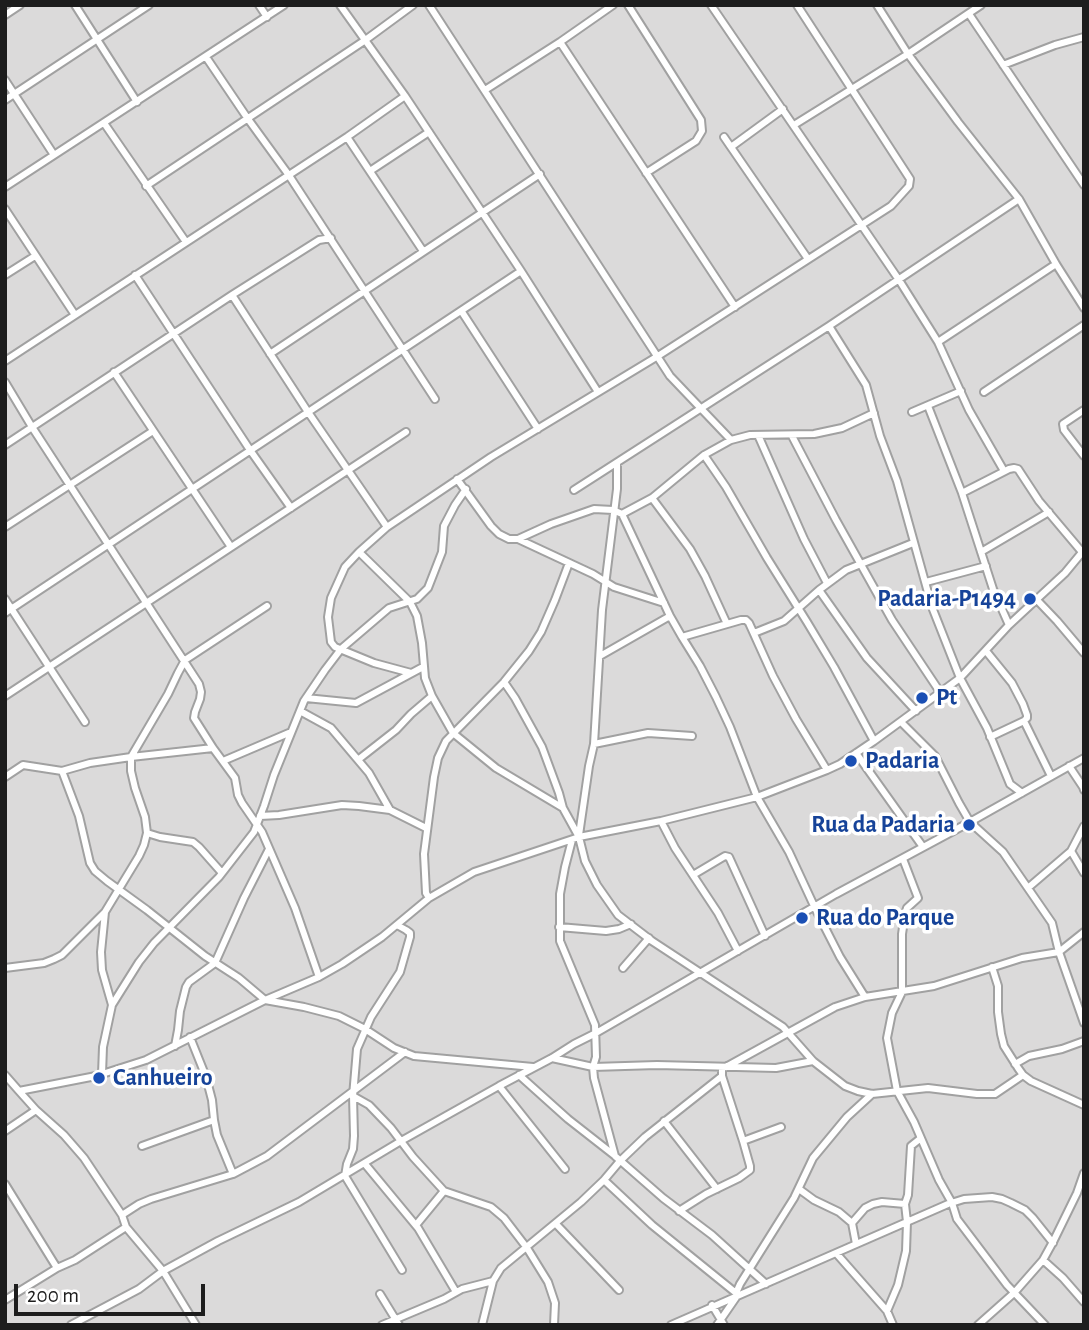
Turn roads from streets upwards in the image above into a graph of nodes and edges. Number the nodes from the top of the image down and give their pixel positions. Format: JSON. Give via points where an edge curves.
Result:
{"nodes":[{"id":1,"x":20,"y":5,"type":"edge"},
{"id":2,"x":75,"y":5,"type":"edge"},
{"id":3,"x":149,"y":5,"type":"edge"},
{"id":4,"x":259,"y":5,"type":"edge"},
{"id":5,"x":284,"y":5,"type":"edge"},
{"id":6,"x":340,"y":5,"type":"edge"},
{"id":7,"x":413,"y":5,"type":"edge"},
{"id":8,"x":613,"y":5,"type":"edge"},
{"id":9,"x":628,"y":5,"type":"edge"},
{"id":10,"x":711,"y":5,"type":"edge"},
{"id":11,"x":797,"y":5,"type":"edge"},
{"id":12,"x":877,"y":5,"type":"edge"},
{"id":13,"x":981,"y":5,"type":"edge"},
{"id":14,"x":431,"y":6,"type":"edge"},
{"id":15,"x":969,"y":14,"type":"junction"},
{"id":16,"x":5,"y":15,"type":"edge"},
{"id":17,"x":267,"y":17,"type":"junction"},
{"id":18,"x":1084,"y":37,"type":"edge"},
{"id":19,"x":97,"y":40,"type":"junction"},
{"id":20,"x":364,"y":41,"type":"junction"},
{"id":21,"x":560,"y":42,"type":"junction"},
{"id":22,"x":908,"y":54,"type":"junction"},
{"id":23,"x":206,"y":57,"type":"junction"},
{"id":24,"x":1003,"y":65,"type":"junction"},
{"id":25,"x":5,"y":80,"type":"edge"},
{"id":26,"x":485,"y":90,"type":"junction"},
{"id":27,"x":853,"y":90,"type":"junction"},
{"id":28,"x":15,"y":94,"type":"junction"},
{"id":29,"x":405,"y":96,"type":"junction"},
{"id":30,"x":5,"y":100,"type":"edge"},
{"id":31,"x":137,"y":102,"type":"junction"},
{"id":32,"x":783,"y":109,"type":"junction"},
{"id":33,"x":248,"y":118,"type":"junction"},
{"id":34,"x":104,"y":123,"type":"junction"},
{"id":35,"x":794,"y":125,"type":"junction"},
{"id":36,"x":429,"y":132,"type":"junction"},
{"id":37,"x":347,"y":137,"type":"junction"},
{"id":38,"x":724,"y":137,"type":"dead end"},
{"id":39,"x":731,"y":147,"type":"junction"},
{"id":40,"x":54,"y":155,"type":"junction"},
{"id":41,"x":370,"y":171,"type":"junction"},
{"id":42,"x":646,"y":173,"type":"junction"},
{"id":43,"x":288,"y":174,"type":"junction"},
{"id":44,"x":540,"y":174,"type":"junction"},
{"id":45,"x":1084,"y":185,"type":"edge"},
{"id":46,"x":146,"y":186,"type":"junction"},
{"id":47,"x":5,"y":187,"type":"edge"},
{"id":48,"x":1019,"y":199,"type":"junction"},
{"id":49,"x":5,"y":209,"type":"edge"},
{"id":50,"x":482,"y":212,"type":"junction"},
{"id":51,"x":862,"y":225,"type":"junction"},
{"id":52,"x":324,"y":228,"type":"junction"},
{"id":53,"x":331,"y":239,"type":"junction"},
{"id":54,"x":319,"y":240,"type":"junction"},
{"id":55,"x":186,"y":242,"type":"junction"},
{"id":56,"x":423,"y":251,"type":"junction"},
{"id":57,"x":35,"y":256,"type":"junction"},
{"id":58,"x":808,"y":259,"type":"junction"},
{"id":59,"x":1056,"y":264,"type":"junction"},
{"id":60,"x":521,"y":271,"type":"junction"},
{"id":61,"x":5,"y":275,"type":"edge"},
{"id":62,"x":135,"y":275,"type":"junction"},
{"id":63,"x":899,"y":279,"type":"junction"},
{"id":64,"x":365,"y":291,"type":"junction"},
{"id":65,"x":232,"y":295,"type":"junction"},
{"id":66,"x":735,"y":306,"type":"junction"},
{"id":67,"x":1084,"y":308,"type":"edge"},
{"id":68,"x":462,"y":312,"type":"junction"},
{"id":69,"x":75,"y":315,"type":"junction"},
{"id":70,"x":1084,"y":325,"type":"edge"},
{"id":71,"x":829,"y":326,"type":"junction"},
{"id":72,"x":174,"y":334,"type":"junction"},
{"id":73,"x":938,"y":342,"type":"junction"},
{"id":74,"x":403,"y":350,"type":"junction"},
{"id":75,"x":270,"y":354,"type":"junction"},
{"id":76,"x":658,"y":356,"type":"junction"},
{"id":77,"x":5,"y":361,"type":"edge"},
{"id":78,"x":114,"y":372,"type":"junction"},
{"id":79,"x":5,"y":382,"type":"edge"},
{"id":80,"x":961,"y":391,"type":"junction"},
{"id":81,"x":598,"y":392,"type":"junction"},
{"id":82,"x":984,"y":392,"type":"dead end"},
{"id":83,"x":435,"y":399,"type":"dead end"},
{"id":84,"x":928,"y":406,"type":"junction"},
{"id":85,"x":702,"y":408,"type":"junction"},
{"id":86,"x":1084,"y":410,"type":"edge"},
{"id":87,"x":308,"y":412,"type":"junction"},
{"id":88,"x":912,"y":412,"type":"dead end"},
{"id":89,"x":874,"y":413,"type":"junction"},
{"id":90,"x":32,"y":427,"type":"junction"},
{"id":91,"x":538,"y":429,"type":"junction"},
{"id":92,"x":153,"y":431,"type":"junction"},
{"id":93,"x":406,"y":432,"type":"dead end"},
{"id":94,"x":758,"y":435,"type":"junction"},
{"id":95,"x":792,"y":436,"type":"junction"},
{"id":96,"x":731,"y":440,"type":"junction"},
{"id":97,"x":5,"y":445,"type":"edge"},
{"id":98,"x":250,"y":450,"type":"junction"},
{"id":99,"x":704,"y":455,"type":"junction"},
{"id":100,"x":1084,"y":456,"type":"edge"},
{"id":101,"x":617,"y":463,"type":"junction"},
{"id":102,"x":348,"y":471,"type":"junction"},
{"id":103,"x":1004,"y":471,"type":"junction"},
{"id":104,"x":457,"y":479,"type":"junction"},
{"id":105,"x":71,"y":486,"type":"junction"},
{"id":106,"x":192,"y":488,"type":"junction"},
{"id":107,"x":466,"y":489,"type":"junction"},
{"id":108,"x":574,"y":490,"type":"dead end"},
{"id":109,"x":962,"y":493,"type":"junction"},
{"id":110,"x":652,"y":498,"type":"junction"},
{"id":111,"x":291,"y":508,"type":"junction"},
{"id":112,"x":613,"y":510,"type":"junction"},
{"id":113,"x":1049,"y":512,"type":"junction"},
{"id":114,"x":622,"y":514,"type":"junction"},
{"id":115,"x":5,"y":527,"type":"edge"},
{"id":116,"x":387,"y":527,"type":"junction"},
{"id":117,"x":518,"y":539,"type":"junction"},
{"id":118,"x":913,"y":543,"type":"junction"},
{"id":119,"x":108,"y":544,"type":"junction"},
{"id":120,"x":231,"y":547,"type":"junction"},
{"id":121,"x":1083,"y":551,"type":"edge"},
{"id":122,"x":359,"y":552,"type":"junction"},
{"id":123,"x":981,"y":552,"type":"junction"},
{"id":124,"x":569,"y":563,"type":"junction"},
{"id":125,"x":862,"y":563,"type":"junction"},
{"id":126,"x":986,"y":566,"type":"junction"},
{"id":127,"x":605,"y":581,"type":"junction"},
{"id":128,"x":926,"y":582,"type":"junction"},
{"id":129,"x":827,"y":583,"type":"junction"},
{"id":130,"x":819,"y":590,"type":"junction"},
{"id":131,"x":5,"y":599,"type":"edge"},
{"id":132,"x":1037,"y":600,"type":"junction"},
{"id":133,"x":147,"y":602,"type":"junction"},
{"id":134,"x":410,"y":602,"type":"junction"},
{"id":135,"x":664,"y":603,"type":"junction"},
{"id":136,"x":267,"y":606,"type":"dead end"},
{"id":137,"x":799,"y":609,"type":"junction"},
{"id":138,"x":8,"y":611,"type":"edge"},
{"id":139,"x":670,"y":616,"type":"junction"},
{"id":140,"x":727,"y":624,"type":"junction"},
{"id":141,"x":1009,"y":625,"type":"junction"},
{"id":142,"x":754,"y":633,"type":"junction"},
{"id":143,"x":682,"y":637,"type":"junction"},
{"id":144,"x":341,"y":649,"type":"junction"},
{"id":145,"x":986,"y":651,"type":"junction"},
{"id":146,"x":1084,"y":653,"type":"edge"},
{"id":147,"x":600,"y":656,"type":"junction"},
{"id":148,"x":185,"y":660,"type":"junction"},
{"id":149,"x":50,"y":666,"type":"junction"},
{"id":150,"x":423,"y":667,"type":"junction"},
{"id":151,"x":411,"y":673,"type":"junction"},
{"id":152,"x":960,"y":678,"type":"junction"},
{"id":153,"x":503,"y":682,"type":"junction"},
{"id":154,"x":940,"y":692,"type":"junction"},
{"id":155,"x":5,"y":696,"type":"edge"},
{"id":156,"x":432,"y":696,"type":"junction"},
{"id":157,"x":306,"y":698,"type":"junction"},
{"id":158,"x":916,"y":710,"type":"junction"},
{"id":159,"x":300,"y":711,"type":"junction"},
{"id":160,"x":1024,"y":721,"type":"junction"},
{"id":161,"x":85,"y":722,"type":"dead end"},
{"id":162,"x":901,"y":722,"type":"junction"},
{"id":163,"x":291,"y":732,"type":"junction"},
{"id":164,"x":453,"y":733,"type":"junction"},
{"id":165,"x":692,"y":736,"type":"dead end"},
{"id":166,"x":990,"y":737,"type":"junction"},
{"id":167,"x":874,"y":741,"type":"junction"},
{"id":168,"x":594,"y":744,"type":"junction"},
{"id":169,"x":213,"y":748,"type":"junction"},
{"id":170,"x":856,"y":752,"type":"junction"},
{"id":171,"x":131,"y":757,"type":"junction"},
{"id":172,"x":1084,"y":758,"type":"edge"},
{"id":173,"x":359,"y":759,"type":"junction"},
{"id":174,"x":223,"y":761,"type":"junction"},
{"id":175,"x":1069,"y":766,"type":"junction"},
{"id":176,"x":827,"y":770,"type":"junction"},
{"id":177,"x":62,"y":771,"type":"junction"},
{"id":178,"x":5,"y":776,"type":"edge"},
{"id":179,"x":1051,"y":776,"type":"junction"},
{"id":180,"x":1084,"y":788,"type":"edge"},
{"id":181,"x":1022,"y":793,"type":"junction"},
{"id":182,"x":757,"y":797,"type":"junction"},
{"id":183,"x":563,"y":808,"type":"junction"},
{"id":184,"x":390,"y":810,"type":"junction"},
{"id":185,"x":260,"y":816,"type":"junction"},
{"id":186,"x":661,"y":821,"type":"junction"},
{"id":187,"x":970,"y":822,"type":"junction"},
{"id":188,"x":257,"y":825,"type":"junction"},
{"id":189,"x":1084,"y":826,"type":"edge"},
{"id":190,"x":426,"y":828,"type":"junction"},
{"id":191,"x":147,"y":833,"type":"junction"},
{"id":192,"x":575,"y":839,"type":"junction"},
{"id":193,"x":923,"y":847,"type":"junction"},
{"id":194,"x":269,"y":849,"type":"junction"},
{"id":195,"x":1071,"y":851,"type":"junction"},
{"id":196,"x":903,"y":859,"type":"junction"},
{"id":197,"x":222,"y":873,"type":"junction"},
{"id":198,"x":1084,"y":873,"type":"edge"},
{"id":199,"x":693,"y":875,"type":"junction"},
{"id":200,"x":1028,"y":887,"type":"junction"},
{"id":201,"x":119,"y":889,"type":"junction"},
{"id":202,"x":429,"y":898,"type":"junction"},
{"id":203,"x":815,"y":908,"type":"junction"},
{"id":204,"x":105,"y":912,"type":"junction"},
{"id":205,"x":631,"y":924,"type":"junction"},
{"id":206,"x":397,"y":925,"type":"junction"},
{"id":207,"x":169,"y":927,"type":"junction"},
{"id":208,"x":559,"y":928,"type":"junction"},
{"id":209,"x":1084,"y":932,"type":"edge"},
{"id":210,"x":765,"y":936,"type":"junction"},
{"id":211,"x":649,"y":938,"type":"junction"},
{"id":212,"x":738,"y":951,"type":"junction"},
{"id":213,"x":1059,"y":951,"type":"junction"},
{"id":214,"x":215,"y":963,"type":"junction"},
{"id":215,"x":992,"y":967,"type":"junction"},
{"id":216,"x":5,"y":968,"type":"edge"},
{"id":217,"x":623,"y":968,"type":"dead end"},
{"id":218,"x":701,"y":972,"type":"junction"},
{"id":219,"x":319,"y":976,"type":"junction"},
{"id":220,"x":902,"y":992,"type":"junction"},
{"id":221,"x":865,"y":997,"type":"junction"},
{"id":222,"x":265,"y":1000,"type":"junction"},
{"id":223,"x":112,"y":1005,"type":"junction"},
{"id":224,"x":1084,"y":1023,"type":"edge"},
{"id":225,"x":365,"y":1028,"type":"junction"},
{"id":226,"x":788,"y":1032,"type":"junction"},
{"id":227,"x":596,"y":1033,"type":"junction"},
{"id":228,"x":190,"y":1037,"type":"junction"},
{"id":229,"x":1084,"y":1041,"type":"edge"},
{"id":230,"x":175,"y":1046,"type":"junction"},
{"id":231,"x":405,"y":1052,"type":"junction"},
{"id":232,"x":552,"y":1058,"type":"junction"},
{"id":233,"x":813,"y":1061,"type":"junction"},
{"id":234,"x":1015,"y":1064,"type":"junction"},
{"id":235,"x":533,"y":1067,"type":"junction"},
{"id":236,"x":593,"y":1067,"type":"junction"},
{"id":237,"x":724,"y":1067,"type":"junction"},
{"id":238,"x":102,"y":1074,"type":"junction"},
{"id":239,"x":5,"y":1075,"type":"edge"},
{"id":240,"x":519,"y":1075,"type":"junction"},
{"id":241,"x":1023,"y":1075,"type":"junction"},
{"id":242,"x":722,"y":1076,"type":"junction"},
{"id":243,"x":499,"y":1086,"type":"junction"},
{"id":244,"x":19,"y":1091,"type":"junction"},
{"id":245,"x":897,"y":1091,"type":"junction"},
{"id":246,"x":353,"y":1094,"type":"junction"},
{"id":247,"x":872,"y":1094,"type":"junction"},
{"id":248,"x":1084,"y":1105,"type":"edge"},
{"id":249,"x":36,"y":1110,"type":"junction"},
{"id":250,"x":214,"y":1120,"type":"junction"},
{"id":251,"x":664,"y":1121,"type":"junction"},
{"id":252,"x":781,"y":1127,"type":"dead end"},
{"id":253,"x":5,"y":1131,"type":"edge"},
{"id":254,"x":921,"y":1138,"type":"junction"},
{"id":255,"x":743,"y":1141,"type":"junction"},
{"id":256,"x":401,"y":1142,"type":"junction"},
{"id":257,"x":142,"y":1146,"type":"dead end"},
{"id":258,"x":618,"y":1159,"type":"junction"},
{"id":259,"x":366,"y":1164,"type":"junction"},
{"id":260,"x":565,"y":1169,"type":"dead end"},
{"id":261,"x":1084,"y":1173,"type":"edge"},
{"id":262,"x":233,"y":1174,"type":"junction"},
{"id":263,"x":345,"y":1175,"type":"junction"},
{"id":264,"x":604,"y":1180,"type":"junction"},
{"id":265,"x":1082,"y":1182,"type":"edge"},
{"id":266,"x":5,"y":1184,"type":"edge"},
{"id":267,"x":718,"y":1189,"type":"junction"},
{"id":268,"x":799,"y":1189,"type":"junction"},
{"id":269,"x":444,"y":1191,"type":"junction"},
{"id":270,"x":952,"y":1203,"type":"junction"},
{"id":271,"x":905,"y":1204,"type":"junction"},
{"id":272,"x":943,"y":1206,"type":"junction"},
{"id":273,"x":679,"y":1211,"type":"junction"},
{"id":274,"x":122,"y":1215,"type":"junction"},
{"id":275,"x":957,"y":1219,"type":"junction"},
{"id":276,"x":907,"y":1222,"type":"junction"},
{"id":277,"x":852,"y":1223,"type":"junction"},
{"id":278,"x":556,"y":1224,"type":"junction"},
{"id":279,"x":416,"y":1225,"type":"junction"},
{"id":280,"x":126,"y":1227,"type":"junction"},
{"id":281,"x":1053,"y":1243,"type":"junction"},
{"id":282,"x":856,"y":1244,"type":"junction"},
{"id":283,"x":527,"y":1248,"type":"junction"},
{"id":284,"x":836,"y":1252,"type":"junction"},
{"id":285,"x":1043,"y":1260,"type":"junction"},
{"id":286,"x":57,"y":1268,"type":"junction"},
{"id":287,"x":750,"y":1269,"type":"junction"},
{"id":288,"x":402,"y":1270,"type":"dead end"},
{"id":289,"x":163,"y":1271,"type":"junction"},
{"id":290,"x":492,"y":1281,"type":"junction"},
{"id":291,"x":766,"y":1284,"type":"junction"},
{"id":292,"x":619,"y":1290,"type":"dead end"},
{"id":293,"x":456,"y":1292,"type":"junction"},
{"id":294,"x":1014,"y":1293,"type":"junction"},
{"id":295,"x":380,"y":1294,"type":"dead end"},
{"id":296,"x":736,"y":1295,"type":"junction"},
{"id":297,"x":5,"y":1300,"type":"edge"},
{"id":298,"x":1084,"y":1302,"type":"edge"},
{"id":299,"x":712,"y":1306,"type":"junction"},
{"id":300,"x":887,"y":1311,"type":"junction"},
{"id":301,"x":84,"y":1322,"type":"edge"},
{"id":302,"x":398,"y":1322,"type":"edge"},
{"id":303,"x":721,"y":1323,"type":"edge"},
{"id":304,"x":71,"y":1325,"type":"edge"},
{"id":305,"x":196,"y":1325,"type":"edge"},
{"id":306,"x":382,"y":1325,"type":"edge"},
{"id":307,"x":482,"y":1325,"type":"edge"},
{"id":308,"x":555,"y":1325,"type":"edge"},
{"id":309,"x":671,"y":1325,"type":"edge"},
{"id":310,"x":893,"y":1325,"type":"edge"},
{"id":311,"x":978,"y":1325,"type":"edge"},
{"id":312,"x":1045,"y":1325,"type":"edge"}],
"edges":[{"from":1,"to":16,"type":"street"},
{"from":2,"to":19,"type":"street"},
{"from":3,"to":19,"type":"street"},
{"from":4,"to":17,"type":"street"},
{"from":5,"to":17,"type":"street"},
{"from":6,"to":20,"type":"street"},
{"from":7,"to":20,"type":"street"},
{"from":8,"to":21,"type":"street"},
{"from":9,"to":42,"type":"street","via":[[701,120],[702,131],[696,141]]},
{"from":10,"to":32,"type":"street"},
{"from":11,"to":27,"type":"street"},
{"from":12,"to":22,"type":"street"},
{"from":13,"to":15,"type":"street"},
{"from":14,"to":26,"type":"street"},
{"from":15,"to":22,"type":"street"},
{"from":15,"to":24,"type":"street"},
{"from":17,"to":23,"type":"street"},
{"from":18,"to":24,"type":"street"},
{"from":19,"to":28,"type":"street"},
{"from":19,"to":31,"type":"street"},
{"from":20,"to":29,"type":"street"},
{"from":20,"to":33,"type":"street"},
{"from":21,"to":26,"type":"street"},
{"from":21,"to":42,"type":"street"},
{"from":22,"to":27,"type":"street"},
{"from":22,"to":48,"type":"street"},
{"from":23,"to":31,"type":"street"},
{"from":23,"to":33,"type":"street"},
{"from":24,"to":45,"type":"street"},
{"from":25,"to":28,"type":"street"},
{"from":26,"to":44,"type":"street"},
{"from":27,"to":35,"type":"street"},
{"from":27,"to":51,"type":"street","via":[[910,179],[891,206]]},
{"from":28,"to":30,"type":"street"},
{"from":28,"to":40,"type":"street"},
{"from":29,"to":36,"type":"street"},
{"from":29,"to":37,"type":"street"},
{"from":31,"to":34,"type":"street"},
{"from":32,"to":35,"type":"street"},
{"from":32,"to":39,"type":"street"},
{"from":33,"to":43,"type":"street"},
{"from":33,"to":46,"type":"street"},
{"from":34,"to":40,"type":"street"},
{"from":34,"to":46,"type":"street"},
{"from":35,"to":51,"type":"street"},
{"from":36,"to":41,"type":"street"},
{"from":36,"to":50,"type":"street"},
{"from":37,"to":41,"type":"street"},
{"from":37,"to":43,"type":"street"},
{"from":38,"to":39,"type":"street"},
{"from":39,"to":58,"type":"street"},
{"from":40,"to":47,"type":"street"},
{"from":41,"to":56,"type":"street"},
{"from":42,"to":66,"type":"street"},
{"from":43,"to":52,"type":"street"},
{"from":43,"to":55,"type":"street"},
{"from":44,"to":50,"type":"street"},
{"from":44,"to":76,"type":"street"},
{"from":46,"to":55,"type":"street"},
{"from":48,"to":59,"type":"street"},
{"from":48,"to":63,"type":"street"},
{"from":49,"to":57,"type":"street"},
{"from":50,"to":56,"type":"street"},
{"from":50,"to":60,"type":"street"},
{"from":51,"to":58,"type":"street"},
{"from":51,"to":63,"type":"street"},
{"from":52,"to":53,"type":"street"},
{"from":52,"to":54,"type":"street"},
{"from":53,"to":54,"type":"street"},
{"from":53,"to":64,"type":"street"},
{"from":54,"to":65,"type":"street"},
{"from":55,"to":62,"type":"street"},
{"from":56,"to":64,"type":"street"},
{"from":57,"to":61,"type":"street"},
{"from":57,"to":69,"type":"street"},
{"from":58,"to":66,"type":"street"},
{"from":59,"to":67,"type":"street"},
{"from":59,"to":73,"type":"street"},
{"from":60,"to":68,"type":"street"},
{"from":60,"to":81,"type":"street"},
{"from":62,"to":69,"type":"street"},
{"from":62,"to":72,"type":"street"},
{"from":63,"to":71,"type":"street"},
{"from":63,"to":73,"type":"street"},
{"from":64,"to":74,"type":"street"},
{"from":64,"to":75,"type":"street"},
{"from":65,"to":72,"type":"street"},
{"from":65,"to":75,"type":"street"},
{"from":66,"to":76,"type":"street"},
{"from":68,"to":74,"type":"street"},
{"from":68,"to":91,"type":"street"},
{"from":69,"to":77,"type":"street"},
{"from":70,"to":82,"type":"street"},
{"from":71,"to":85,"type":"street"},
{"from":71,"to":89,"type":"street","via":[[862,376]]},
{"from":72,"to":78,"type":"street"},
{"from":72,"to":98,"type":"street"},
{"from":73,"to":80,"type":"street"},
{"from":74,"to":83,"type":"street"},
{"from":74,"to":87,"type":"street"},
{"from":75,"to":87,"type":"street"},
{"from":76,"to":81,"type":"street"},
{"from":76,"to":85,"type":"street","via":[[680,388]]},
{"from":78,"to":90,"type":"street"},
{"from":78,"to":92,"type":"street"},
{"from":79,"to":90,"type":"street"},
{"from":80,"to":84,"type":"street"},
{"from":80,"to":103,"type":"street"},
{"from":81,"to":91,"type":"street"},
{"from":84,"to":88,"type":"street"},
{"from":84,"to":109,"type":"street"},
{"from":85,"to":96,"type":"street"},
{"from":85,"to":101,"type":"street"},
{"from":86,"to":100,"type":"street","via":[[1062,424]]},
{"from":87,"to":98,"type":"street"},
{"from":87,"to":102,"type":"street"},
{"from":89,"to":95,"type":"street","via":[[842,428]]},
{"from":89,"to":118,"type":"street"},
{"from":90,"to":97,"type":"street"},
{"from":90,"to":105,"type":"street"},
{"from":91,"to":104,"type":"street"},
{"from":92,"to":105,"type":"street"},
{"from":92,"to":106,"type":"street"},
{"from":93,"to":102,"type":"street"},
{"from":94,"to":95,"type":"street"},
{"from":94,"to":96,"type":"street"},
{"from":94,"to":129,"type":"street"},
{"from":95,"to":125,"type":"street"},
{"from":96,"to":99,"type":"street"},
{"from":98,"to":106,"type":"street"},
{"from":98,"to":111,"type":"street"},
{"from":99,"to":110,"type":"street"},
{"from":99,"to":137,"type":"street"},
{"from":101,"to":108,"type":"street"},
{"from":101,"to":112,"type":"street"},
{"from":102,"to":111,"type":"street"},
{"from":102,"to":116,"type":"street"},
{"from":103,"to":109,"type":"street"},
{"from":103,"to":113,"type":"street","via":[[1018,469]]},
{"from":104,"to":107,"type":"street"},
{"from":104,"to":116,"type":"street"},
{"from":105,"to":115,"type":"street"},
{"from":105,"to":119,"type":"street"},
{"from":106,"to":119,"type":"street"},
{"from":106,"to":120,"type":"street"},
{"from":107,"to":117,"type":"street","via":[[499,534]]},
{"from":107,"to":134,"type":"street","via":[[444,526],[442,552],[428,587]]},
{"from":109,"to":123,"type":"street"},
{"from":110,"to":114,"type":"street"},
{"from":110,"to":140,"type":"street","via":[[690,550]]},
{"from":111,"to":120,"type":"street"},
{"from":112,"to":114,"type":"street"},
{"from":112,"to":117,"type":"street","via":[[594,509]]},
{"from":112,"to":127,"type":"street"},
{"from":113,"to":121,"type":"street"},
{"from":113,"to":123,"type":"street"},
{"from":114,"to":135,"type":"street"},
{"from":116,"to":122,"type":"street"},
{"from":117,"to":124,"type":"street"},
{"from":118,"to":125,"type":"street"},
{"from":118,"to":128,"type":"street"},
{"from":119,"to":133,"type":"street"},
{"from":119,"to":138,"type":"street"},
{"from":120,"to":133,"type":"street"},
{"from":121,"to":132,"type":"street"},
{"from":122,"to":134,"type":"street"},
{"from":122,"to":144,"type":"street","via":[[345,566],[331,598],[329,635]]},
{"from":123,"to":126,"type":"street"},
{"from":124,"to":127,"type":"street"},
{"from":124,"to":153,"type":"street","via":[[541,632]]},
{"from":125,"to":129,"type":"street"},
{"from":125,"to":154,"type":"street","via":[[892,620]]},
{"from":126,"to":128,"type":"street"},
{"from":126,"to":141,"type":"street"},
{"from":127,"to":135,"type":"street"},
{"from":127,"to":147,"type":"street"},
{"from":128,"to":152,"type":"street"},
{"from":129,"to":130,"type":"street"},
{"from":130,"to":137,"type":"street"},
{"from":130,"to":158,"type":"street","via":[[867,658]]},
{"from":131,"to":138,"type":"street"},
{"from":132,"to":141,"type":"street"},
{"from":132,"to":146,"type":"street"},
{"from":133,"to":148,"type":"street"},
{"from":133,"to":149,"type":"street"},
{"from":134,"to":144,"type":"street","via":[[389,608]]},
{"from":134,"to":150,"type":"street","via":[[417,616]]},
{"from":135,"to":139,"type":"street"},
{"from":136,"to":148,"type":"street"},
{"from":137,"to":142,"type":"street","via":[[785,621]]},
{"from":137,"to":167,"type":"street"},
{"from":138,"to":149,"type":"street"},
{"from":139,"to":143,"type":"street"},
{"from":139,"to":147,"type":"street"},
{"from":140,"to":142,"type":"street","via":[[746,620]]},
{"from":140,"to":143,"type":"street"},
{"from":141,"to":145,"type":"street"},
{"from":142,"to":176,"type":"street","via":[[784,698]]},
{"from":143,"to":182,"type":"street","via":[[730,727]]},
{"from":144,"to":151,"type":"street"},
{"from":144,"to":157,"type":"street"},
{"from":145,"to":152,"type":"street"},
{"from":145,"to":160,"type":"street","via":[[1012,683],[1027,715]]},
{"from":147,"to":168,"type":"street"},
{"from":148,"to":169,"type":"street","via":[[201,691],[194,718]]},
{"from":148,"to":171,"type":"street"},
{"from":149,"to":155,"type":"street"},
{"from":149,"to":161,"type":"street"},
{"from":150,"to":151,"type":"street"},
{"from":150,"to":156,"type":"street"},
{"from":151,"to":157,"type":"street","via":[[356,703]]},
{"from":152,"to":154,"type":"street"},
{"from":152,"to":166,"type":"street"},
{"from":153,"to":164,"type":"street"},
{"from":153,"to":183,"type":"street","via":[[542,747]]},
{"from":154,"to":158,"type":"street"},
{"from":156,"to":164,"type":"street"},
{"from":156,"to":173,"type":"street"},
{"from":157,"to":159,"type":"street"},
{"from":158,"to":162,"type":"street"},
{"from":159,"to":163,"type":"street"},
{"from":159,"to":173,"type":"street","via":[[331,728]]},
{"from":160,"to":166,"type":"street"},
{"from":160,"to":179,"type":"street"},
{"from":162,"to":167,"type":"street"},
{"from":162,"to":187,"type":"street","via":[[935,756]]},
{"from":163,"to":174,"type":"street"},
{"from":163,"to":185,"type":"street"},
{"from":164,"to":183,"type":"street","via":[[496,768]]},
{"from":164,"to":190,"type":"street","via":[[439,758]]},
{"from":165,"to":168,"type":"street","via":[[648,733]]},
{"from":166,"to":181,"type":"street","via":[[1008,781]]},
{"from":167,"to":170,"type":"street"},
{"from":168,"to":192,"type":"street"},
{"from":169,"to":171,"type":"street"},
{"from":169,"to":174,"type":"street"},
{"from":170,"to":176,"type":"street"},
{"from":170,"to":193,"type":"street"},
{"from":171,"to":177,"type":"street"},
{"from":171,"to":191,"type":"street"},
{"from":172,"to":175,"type":"street"},
{"from":173,"to":184,"type":"street"},
{"from":174,"to":188,"type":"street"},
{"from":175,"to":179,"type":"street"},
{"from":175,"to":180,"type":"street"},
{"from":176,"to":182,"type":"street"},
{"from":177,"to":178,"type":"street","via":[[23,765]]},
{"from":177,"to":201,"type":"street","via":[[90,863]]},
{"from":179,"to":181,"type":"street"},
{"from":181,"to":187,"type":"street"},
{"from":182,"to":186,"type":"street"},
{"from":182,"to":203,"type":"street"},
{"from":183,"to":192,"type":"street"},
{"from":184,"to":185,"type":"street","via":[[342,805]]},
{"from":184,"to":190,"type":"street"},
{"from":185,"to":188,"type":"street"},
{"from":186,"to":192,"type":"street"},
{"from":186,"to":199,"type":"street"},
{"from":187,"to":193,"type":"street"},
{"from":187,"to":200,"type":"street","via":[[1003,852]]},
{"from":188,"to":194,"type":"street"},
{"from":188,"to":197,"type":"street"},
{"from":189,"to":195,"type":"street"},
{"from":190,"to":202,"type":"street","via":[[424,876]]},
{"from":191,"to":197,"type":"street","via":[[193,842]]},
{"from":191,"to":201,"type":"street"},
{"from":192,"to":202,"type":"street","via":[[474,872]]},
{"from":192,"to":205,"type":"street","via":[[597,886],[618,915]]},
{"from":192,"to":208,"type":"street","via":[[560,894]]},
{"from":193,"to":196,"type":"street"},
{"from":194,"to":214,"type":"street"},
{"from":194,"to":219,"type":"street"},
{"from":195,"to":198,"type":"street"},
{"from":195,"to":200,"type":"street"},
{"from":196,"to":203,"type":"street"},
{"from":196,"to":220,"type":"street","via":[[918,898],[905,914]]},
{"from":197,"to":207,"type":"street"},
{"from":199,"to":210,"type":"street","via":[[729,857]]},
{"from":199,"to":212,"type":"street"},
{"from":200,"to":213,"type":"street","via":[[1052,923]]},
{"from":201,"to":204,"type":"street"},
{"from":201,"to":207,"type":"street"},
{"from":202,"to":206,"type":"street"},
{"from":203,"to":210,"type":"street"},
{"from":203,"to":221,"type":"street"},
{"from":204,"to":216,"type":"street","via":[[54,960]]},
{"from":204,"to":223,"type":"street","via":[[102,970]]},
{"from":205,"to":208,"type":"street","via":[[606,930]]},
{"from":205,"to":211,"type":"street"},
{"from":206,"to":219,"type":"street"},
{"from":206,"to":225,"type":"street","via":[[410,933],[400,972]]},
{"from":207,"to":214,"type":"street"},
{"from":207,"to":223,"type":"street","via":[[139,962]]},
{"from":208,"to":227,"type":"street"},
{"from":209,"to":213,"type":"street"},
{"from":210,"to":212,"type":"street"},
{"from":211,"to":217,"type":"street"},
{"from":211,"to":218,"type":"street"},
{"from":212,"to":218,"type":"street"},
{"from":213,"to":215,"type":"street"},
{"from":213,"to":224,"type":"street"},
{"from":214,"to":222,"type":"street"},
{"from":214,"to":230,"type":"street","via":[[186,988]]},
{"from":215,"to":220,"type":"street"},
{"from":215,"to":234,"type":"street","via":[[1001,1034]]},
{"from":218,"to":226,"type":"street"},
{"from":218,"to":227,"type":"street"},
{"from":219,"to":222,"type":"street"},
{"from":220,"to":221,"type":"street"},
{"from":220,"to":245,"type":"street","via":[[887,1038]]},
{"from":221,"to":226,"type":"street"},
{"from":222,"to":225,"type":"street","via":[[339,1016]]},
{"from":222,"to":228,"type":"street"},
{"from":223,"to":238,"type":"street"},
{"from":225,"to":231,"type":"street"},
{"from":225,"to":246,"type":"street","via":[[357,1049]]},
{"from":226,"to":233,"type":"street"},
{"from":226,"to":237,"type":"street"},
{"from":227,"to":232,"type":"street"},
{"from":227,"to":236,"type":"street"},
{"from":228,"to":230,"type":"street"},
{"from":228,"to":250,"type":"street","via":[[206,1077]]},
{"from":229,"to":234,"type":"street"},
{"from":230,"to":238,"type":"street"},
{"from":231,"to":235,"type":"street"},
{"from":231,"to":246,"type":"street"},
{"from":232,"to":235,"type":"street"},
{"from":232,"to":236,"type":"street"},
{"from":233,"to":237,"type":"street","via":[[776,1068]]},
{"from":233,"to":247,"type":"street","via":[[845,1086]]},
{"from":234,"to":241,"type":"street"},
{"from":235,"to":240,"type":"street"},
{"from":236,"to":237,"type":"street"},
{"from":236,"to":258,"type":"street"},
{"from":237,"to":242,"type":"street"},
{"from":238,"to":244,"type":"street"},
{"from":239,"to":244,"type":"street"},
{"from":240,"to":243,"type":"street"},
{"from":240,"to":258,"type":"street"},
{"from":241,"to":245,"type":"street","via":[[995,1094],[928,1088]]},
{"from":241,"to":248,"type":"street"},
{"from":242,"to":251,"type":"street"},
{"from":242,"to":255,"type":"street"},
{"from":243,"to":256,"type":"street"},
{"from":243,"to":260,"type":"street"},
{"from":244,"to":249,"type":"street"},
{"from":245,"to":247,"type":"street"},
{"from":245,"to":254,"type":"street"},
{"from":246,"to":256,"type":"street","via":[[369,1105]]},
{"from":246,"to":262,"type":"street","via":[[267,1156]]},
{"from":246,"to":263,"type":"street","via":[[353,1149]]},
{"from":247,"to":268,"type":"street","via":[[813,1158]]},
{"from":249,"to":253,"type":"street"},
{"from":249,"to":274,"type":"street","via":[[84,1158]]},
{"from":250,"to":257,"type":"street"},
{"from":250,"to":262,"type":"street"},
{"from":251,"to":258,"type":"street"},
{"from":251,"to":267,"type":"street"},
{"from":252,"to":255,"type":"street"},
{"from":254,"to":270,"type":"street"},
{"from":254,"to":271,"type":"street","via":[[911,1146]]},
{"from":255,"to":267,"type":"street","via":[[750,1170]]},
{"from":256,"to":259,"type":"street"},
{"from":256,"to":269,"type":"street"},
{"from":258,"to":264,"type":"street"},
{"from":258,"to":273,"type":"street"},
{"from":259,"to":263,"type":"street"},
{"from":259,"to":279,"type":"street"},
{"from":261,"to":265,"type":"street"},
{"from":262,"to":274,"type":"street","via":[[151,1199]]},
{"from":263,"to":288,"type":"street"},
{"from":263,"to":289,"type":"street"},
{"from":264,"to":278,"type":"street"},
{"from":264,"to":296,"type":"street"},
{"from":265,"to":281,"type":"street"},
{"from":266,"to":286,"type":"street"},
{"from":267,"to":273,"type":"street"},
{"from":268,"to":277,"type":"street"},
{"from":268,"to":287,"type":"street"},
{"from":269,"to":279,"type":"street"},
{"from":269,"to":283,"type":"street","via":[[491,1206]]},
{"from":270,"to":272,"type":"street"},
{"from":270,"to":275,"type":"street"},
{"from":270,"to":281,"type":"street","via":[[1002,1199],[1025,1210]]},
{"from":271,"to":276,"type":"street"},
{"from":271,"to":277,"type":"street","via":[[873,1204]]},
{"from":272,"to":275,"type":"street"},
{"from":272,"to":276,"type":"street"},
{"from":273,"to":287,"type":"street"},
{"from":274,"to":280,"type":"street"},
{"from":275,"to":294,"type":"street"},
{"from":276,"to":282,"type":"street"},
{"from":276,"to":300,"type":"street","via":[[906,1251]]},
{"from":277,"to":282,"type":"street"},
{"from":278,"to":283,"type":"street"},
{"from":278,"to":292,"type":"street"},
{"from":279,"to":293,"type":"street"},
{"from":280,"to":286,"type":"street"},
{"from":280,"to":289,"type":"street"},
{"from":281,"to":285,"type":"street"},
{"from":282,"to":284,"type":"street"},
{"from":283,"to":290,"type":"street"},
{"from":283,"to":308,"type":"street","via":[[548,1283],[555,1303]]},
{"from":284,"to":291,"type":"street"},
{"from":284,"to":300,"type":"street"},
{"from":285,"to":294,"type":"street"},
{"from":285,"to":298,"type":"street"},
{"from":286,"to":297,"type":"street"},
{"from":287,"to":291,"type":"street"},
{"from":287,"to":296,"type":"street"},
{"from":289,"to":301,"type":"street"},
{"from":289,"to":305,"type":"street"},
{"from":290,"to":293,"type":"street"},
{"from":290,"to":307,"type":"street"},
{"from":291,"to":296,"type":"street"},
{"from":293,"to":302,"type":"street"},
{"from":294,"to":311,"type":"street"},
{"from":294,"to":312,"type":"street"},
{"from":295,"to":302,"type":"street"},
{"from":296,"to":299,"type":"street"},
{"from":296,"to":303,"type":"street"},
{"from":299,"to":303,"type":"street"},
{"from":299,"to":309,"type":"street"},
{"from":300,"to":310,"type":"street"},
{"from":301,"to":304,"type":"street"},
{"from":302,"to":306,"type":"street"}]}
